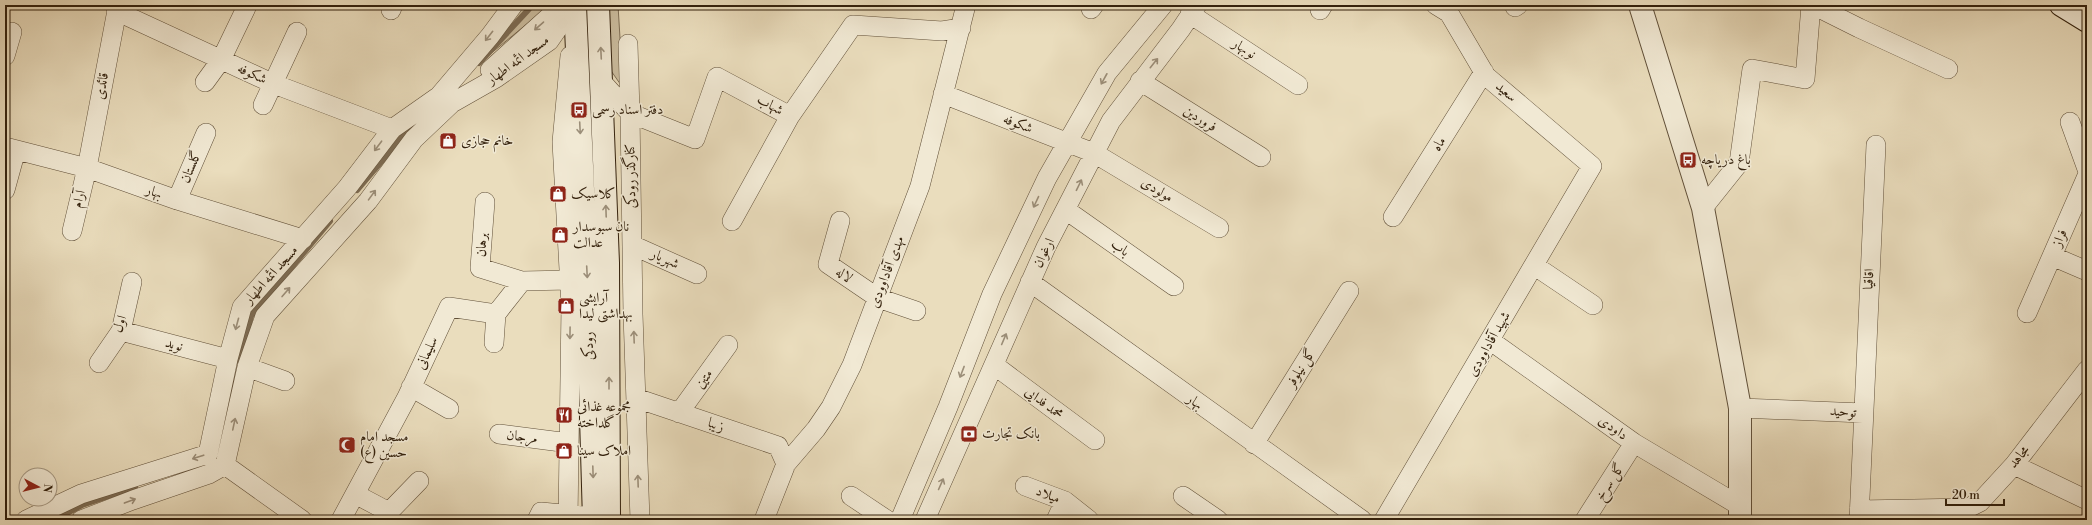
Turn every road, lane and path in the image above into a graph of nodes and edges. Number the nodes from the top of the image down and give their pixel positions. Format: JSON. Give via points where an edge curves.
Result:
{"nodes":[{"id":1,"x":513,"y":5,"type":"edge"},
{"id":2,"x":574,"y":5,"type":"edge"},
{"id":3,"x":598,"y":5,"type":"edge"},
{"id":4,"x":966,"y":5,"type":"edge"},
{"id":5,"x":1436,"y":5,"type":"edge"},
{"id":6,"x":1640,"y":5,"type":"edge"},
{"id":7,"x":1812,"y":5,"type":"edge"},
{"id":8,"x":2061,"y":5,"type":"edge"},
{"id":9,"x":1160,"y":6,"type":"edge"},
{"id":10,"x":117,"y":8,"type":"edge"},
{"id":11,"x":246,"y":8,"type":"dead end"},
{"id":12,"x":1194,"y":10,"type":"edge"},
{"id":13,"x":2087,"y":20,"type":"edge"},
{"id":14,"x":961,"y":28,"type":"junction"},
{"id":15,"x":12,"y":32,"type":"dead end"},
{"id":16,"x":297,"y":32,"type":"dead end"},
{"id":17,"x":628,"y":44,"type":"dead end"},
{"id":18,"x":5,"y":56,"type":"edge"},
{"id":19,"x":221,"y":60,"type":"junction"},
{"id":20,"x":1948,"y":69,"type":"dead end"},
{"id":21,"x":1484,"y":72,"type":"junction"},
{"id":22,"x":1140,"y":81,"type":"junction"},
{"id":23,"x":205,"y":82,"type":"dead end"},
{"id":24,"x":602,"y":82,"type":"junction"},
{"id":25,"x":274,"y":84,"type":"junction"},
{"id":26,"x":1298,"y":84,"type":"dead end"},
{"id":27,"x":943,"y":94,"type":"junction"},
{"id":28,"x":446,"y":100,"type":"junction"},
{"id":29,"x":264,"y":105,"type":"dead end"},
{"id":30,"x":630,"y":113,"type":"junction"},
{"id":31,"x":790,"y":116,"type":"junction"},
{"id":32,"x":2070,"y":122,"type":"dead end"},
{"id":33,"x":392,"y":129,"type":"junction"},
{"id":34,"x":206,"y":133,"type":"dead end"},
{"id":35,"x":1068,"y":143,"type":"junction"},
{"id":36,"x":1876,"y":146,"type":"dead end"},
{"id":37,"x":10,"y":149,"type":"edge"},
{"id":38,"x":1094,"y":153,"type":"junction"},
{"id":39,"x":1261,"y":157,"type":"dead end"},
{"id":40,"x":1592,"y":166,"type":"joint"},
{"id":41,"x":87,"y":168,"type":"junction"},
{"id":42,"x":2087,"y":169,"type":"edge"},
{"id":43,"x":2087,"y":176,"type":"edge"},
{"id":44,"x":5,"y":190,"type":"edge"},
{"id":45,"x":177,"y":200,"type":"junction"},
{"id":46,"x":485,"y":202,"type":"dead end"},
{"id":47,"x":1703,"y":208,"type":"junction"},
{"id":48,"x":1066,"y":210,"type":"junction"},
{"id":49,"x":1393,"y":217,"type":"dead end"},
{"id":50,"x":732,"y":221,"type":"dead end"},
{"id":51,"x":840,"y":221,"type":"dead end"},
{"id":52,"x":1219,"y":228,"type":"dead end"},
{"id":53,"x":72,"y":231,"type":"dead end"},
{"id":54,"x":303,"y":239,"type":"junction"},
{"id":55,"x":632,"y":244,"type":"junction"},
{"id":56,"x":2052,"y":256,"type":"junction"},
{"id":57,"x":1535,"y":266,"type":"junction"},
{"id":58,"x":2087,"y":271,"type":"edge"},
{"id":59,"x":697,"y":274,"type":"dead end"},
{"id":60,"x":569,"y":280,"type":"junction"},
{"id":61,"x":522,"y":281,"type":"junction"},
{"id":62,"x":132,"y":282,"type":"dead end"},
{"id":63,"x":1030,"y":282,"type":"junction"},
{"id":64,"x":1174,"y":286,"type":"dead end"},
{"id":65,"x":1349,"y":291,"type":"dead end"},
{"id":66,"x":878,"y":298,"type":"junction"},
{"id":67,"x":1593,"y":305,"type":"dead end"},
{"id":68,"x":916,"y":311,"type":"dead end"},
{"id":69,"x":2026,"y":313,"type":"dead end"},
{"id":70,"x":496,"y":314,"type":"junction"},
{"id":71,"x":121,"y":331,"type":"junction"},
{"id":72,"x":1491,"y":341,"type":"junction"},
{"id":73,"x":494,"y":343,"type":"dead end"},
{"id":74,"x":728,"y":345,"type":"dead end"},
{"id":75,"x":228,"y":359,"type":"junction"},
{"id":76,"x":99,"y":363,"type":"dead end"},
{"id":77,"x":994,"y":365,"type":"junction"},
{"id":78,"x":247,"y":367,"type":"junction"},
{"id":79,"x":2087,"y":370,"type":"edge"},
{"id":80,"x":285,"y":381,"type":"dead end"},
{"id":81,"x":411,"y":387,"type":"junction"},
{"id":82,"x":636,"y":398,"type":"junction"},
{"id":83,"x":1740,"y":408,"type":"junction"},
{"id":84,"x":449,"y":409,"type":"dead end"},
{"id":85,"x":679,"y":413,"type":"junction"},
{"id":86,"x":1863,"y":413,"type":"junction"},
{"id":87,"x":499,"y":434,"type":"dead end"},
{"id":88,"x":1095,"y":440,"type":"dead end"},
{"id":89,"x":569,"y":443,"type":"junction"},
{"id":90,"x":1634,"y":443,"type":"junction"},
{"id":91,"x":1254,"y":444,"type":"junction"},
{"id":92,"x":786,"y":464,"type":"junction"},
{"id":93,"x":226,"y":465,"type":"junction"},
{"id":94,"x":2014,"y":465,"type":"junction"},
{"id":95,"x":419,"y":481,"type":"dead end"},
{"id":96,"x":1025,"y":486,"type":"dead end"},
{"id":97,"x":355,"y":494,"type":"junction"},
{"id":98,"x":851,"y":496,"type":"dead end"},
{"id":99,"x":1183,"y":496,"type":"dead end"},
{"id":100,"x":2087,"y":500,"type":"edge"},
{"id":101,"x":1065,"y":501,"type":"junction"},
{"id":102,"x":1740,"y":513,"type":"edge"},
{"id":103,"x":1859,"y":515,"type":"edge"},
{"id":104,"x":389,"y":516,"type":"edge"},
{"id":105,"x":568,"y":518,"type":"edge"},
{"id":106,"x":599,"y":519,"type":"edge"},
{"id":107,"x":26,"y":520,"type":"edge"},
{"id":108,"x":81,"y":520,"type":"edge"},
{"id":109,"x":302,"y":520,"type":"edge"},
{"id":110,"x":341,"y":520,"type":"edge"},
{"id":111,"x":538,"y":520,"type":"edge"},
{"id":112,"x":640,"y":520,"type":"edge"},
{"id":113,"x":764,"y":520,"type":"edge"},
{"id":114,"x":888,"y":520,"type":"edge"},
{"id":115,"x":900,"y":520,"type":"edge"},
{"id":116,"x":925,"y":520,"type":"edge"},
{"id":117,"x":1056,"y":520,"type":"edge"},
{"id":118,"x":1089,"y":520,"type":"edge"},
{"id":119,"x":1218,"y":520,"type":"edge"},
{"id":120,"x":1362,"y":520,"type":"edge"},
{"id":121,"x":1384,"y":520,"type":"edge"},
{"id":122,"x":1585,"y":520,"type":"edge"}],
"edges":[{"from":1,"to":28,"type":"street","name":"مسجد ائمه اطهار","one_way":true},
{"from":2,"to":28,"type":"street","name":"مسجد ائمه اطهار","via":[[549,41],[496,78]]},
{"from":2,"to":60,"type":"street","via":[[562,142]]},
{"from":2,"to":106,"type":"main road","name":"رودکی","one_way":true},
{"from":24,"to":3,"type":"main road","name":"رودکی","one_way":true},
{"from":4,"to":14,"type":"street","name":"مهدی آقاداوودی"},
{"from":5,"to":21,"type":"street","name":"سعید","via":[[1449,13]]},
{"from":6,"to":47,"type":"main road"},
{"from":7,"to":20,"type":"street"},
{"from":7,"to":47,"type":"street","via":[[1805,79],[1752,70],[1739,163]]},
{"from":8,"to":13,"type":"main road"},
{"from":9,"to":35,"type":"street","name":"ارغوان","one_way":true,"via":[[1107,73]]},
{"from":10,"to":19,"type":"street","name":"شکوفه"},
{"from":10,"to":41,"type":"street","name":"قائدی"},
{"from":11,"to":19,"type":"street"},
{"from":22,"to":12,"type":"street","name":"ارغوان","one_way":true},
{"from":12,"to":26,"type":"street","name":"نوبهار"},
{"from":14,"to":27,"type":"street","name":"مهدی آقاداوودی"},
{"from":14,"to":31,"type":"street","name":"شهاب","via":[[942,31],[853,25]]},
{"from":15,"to":18,"type":"street"},
{"from":16,"to":25,"type":"street"},
{"from":17,"to":30,"type":"street","name":"کنارگذر رودکی"},
{"from":19,"to":23,"type":"street"},
{"from":19,"to":25,"type":"street","name":"شکوفه"},
{"from":21,"to":40,"type":"street","name":"سعید"},
{"from":21,"to":49,"type":"street","name":"ماه"},
{"from":22,"to":38,"type":"street","name":"ارغوان","via":[[1111,121]]},
{"from":22,"to":39,"type":"street","name":"فروردین"},
{"from":24,"to":30,"type":"street"},
{"from":106,"to":24,"type":"main road","name":"رودکی","one_way":true,"via":[[608,263]]},
{"from":25,"to":29,"type":"street"},
{"from":25,"to":33,"type":"street","name":"شکوفه"},
{"from":27,"to":35,"type":"street","name":"شکوفه"},
{"from":27,"to":66,"type":"street","name":"مهدی آقاداوودی","via":[[920,186]]},
{"from":28,"to":33,"type":"street","name":"مسجد ائمه اطهار"},
{"from":78,"to":28,"type":"street","name":"مسجد ائمه اطهار","one_way":true,"via":[[265,316],[368,201]]},
{"from":30,"to":31,"type":"street","name":"شهاب","via":[[695,139],[717,77]]},
{"from":30,"to":55,"type":"street","name":"کنارگذر رودکی"},
{"from":31,"to":50,"type":"street"},
{"from":32,"to":42,"type":"street"},
{"from":33,"to":54,"type":"street","name":"مسجد ائمه اطهار","one_way":true,"via":[[347,188]]},
{"from":34,"to":45,"type":"street","name":"گلستان"},
{"from":35,"to":38,"type":"street","name":"شکوفه"},
{"from":35,"to":115,"type":"street","name":"ارغوان","one_way":true,"via":[[1047,178],[992,294]]},
{"from":36,"to":86,"type":"street","name":"اقاقیا"},
{"from":37,"to":41,"type":"street","name":"بهار"},
{"from":37,"to":44,"type":"street"},
{"from":48,"to":38,"type":"street","name":"ارغوان","one_way":true},
{"from":38,"to":52,"type":"street","name":"مولودی"},
{"from":40,"to":57,"type":"street","name":"شهید آقاداوودی"},
{"from":41,"to":45,"type":"street","name":"بهار"},
{"from":41,"to":53,"type":"street","name":"آرام"},
{"from":43,"to":56,"type":"street","name":"فراز"},
{"from":45,"to":54,"type":"street","name":"بهار"},
{"from":46,"to":61,"type":"street","name":"برهان","via":[[480,268]]},
{"from":47,"to":83,"type":"main road"},
{"from":48,"to":63,"type":"street","name":"ارغوان"},
{"from":48,"to":64,"type":"street","name":"باب"},
{"from":51,"to":66,"type":"street","name":"لاله","via":[[828,264]]},
{"from":54,"to":75,"type":"street","name":"مسجد ائمه اطهار","one_way":true,"via":[[242,307]]},
{"from":55,"to":59,"type":"street","name":"شهریار"},
{"from":82,"to":55,"type":"street","name":"کنارگذر رودکی","one_way":true},
{"from":56,"to":58,"type":"street"},
{"from":56,"to":69,"type":"street","name":"فراز"},
{"from":57,"to":67,"type":"street"},
{"from":57,"to":72,"type":"street","name":"شهید آقاداوودی"},
{"from":60,"to":61,"type":"street"},
{"from":60,"to":89,"type":"street","one_way":true},
{"from":61,"to":70,"type":"street"},
{"from":62,"to":71,"type":"street","name":"اول"},
{"from":77,"to":63,"type":"street","name":"ارغوان","one_way":true},
{"from":63,"to":91,"type":"street","name":"بهار"},
{"from":65,"to":91,"type":"street","name":"گل نیلوفر"},
{"from":66,"to":68,"type":"street"},
{"from":66,"to":92,"type":"street","name":"مهدی آقاداوودی","via":[[852,365],[831,407]]},
{"from":70,"to":73,"type":"street"},
{"from":70,"to":81,"type":"street","name":"سلیمانی","via":[[449,307]]},
{"from":71,"to":75,"type":"street","name":"نوید"},
{"from":71,"to":76,"type":"street","name":"اول"},
{"from":72,"to":90,"type":"street","name":"داودی"},
{"from":72,"to":121,"type":"street","name":"شهید آقاداوودی"},
{"from":74,"to":85,"type":"street","name":"متین"},
{"from":75,"to":107,"type":"street","name":"مسجد ائمه اطهار","one_way":true,"via":[[208,454],[82,494]]},
{"from":77,"to":88,"type":"street","name":"محمد فدایی"},
{"from":116,"to":77,"type":"street","name":"ارغوان","one_way":true},
{"from":78,"to":80,"type":"street"},
{"from":93,"to":78,"type":"street","name":"مسجد ائمه اطهار","one_way":true},
{"from":79,"to":94,"type":"street","name":"مجاهد"},
{"from":81,"to":84,"type":"street"},
{"from":81,"to":97,"type":"street","name":"سلیمانی"},
{"from":82,"to":85,"type":"street","name":"زیبا"},
{"from":112,"to":82,"type":"street","name":"کنارگذر رودکی","one_way":true},
{"from":83,"to":86,"type":"street","name":"توحید"},
{"from":83,"to":102,"type":"main road"},
{"from":85,"to":92,"type":"street","name":"زیبا","via":[[778,446]]},
{"from":86,"to":103,"type":"street","name":"توحید"},
{"from":87,"to":89,"type":"street","name":"مرجان"},
{"from":89,"to":105,"type":"street"},
{"from":90,"to":102,"type":"street","name":"داودی"},
{"from":90,"to":122,"type":"street","name":"گل سرخ"},
{"from":91,"to":120,"type":"street","name":"بهار"},
{"from":92,"to":113,"type":"street","name":"مهدی آقاداوودی"},
{"from":108,"to":93,"type":"street","one_way":true,"via":[[209,474]]},
{"from":93,"to":109,"type":"street"},
{"from":94,"to":100,"type":"street"},
{"from":94,"to":103,"type":"street","name":"مجاهد","via":[[1980,502],[1968,508]]},
{"from":95,"to":104,"type":"street"},
{"from":96,"to":101,"type":"street","name":"میلاد"},
{"from":97,"to":104,"type":"street"},
{"from":97,"to":110,"type":"street","name":"سلیمانی"},
{"from":98,"to":114,"type":"street"},
{"from":99,"to":119,"type":"street"},
{"from":101,"to":117,"type":"street"},
{"from":101,"to":118,"type":"street","name":"میلاد"},
{"from":105,"to":106,"type":"street"},
{"from":105,"to":111,"type":"street","via":[[541,512]]}]}
